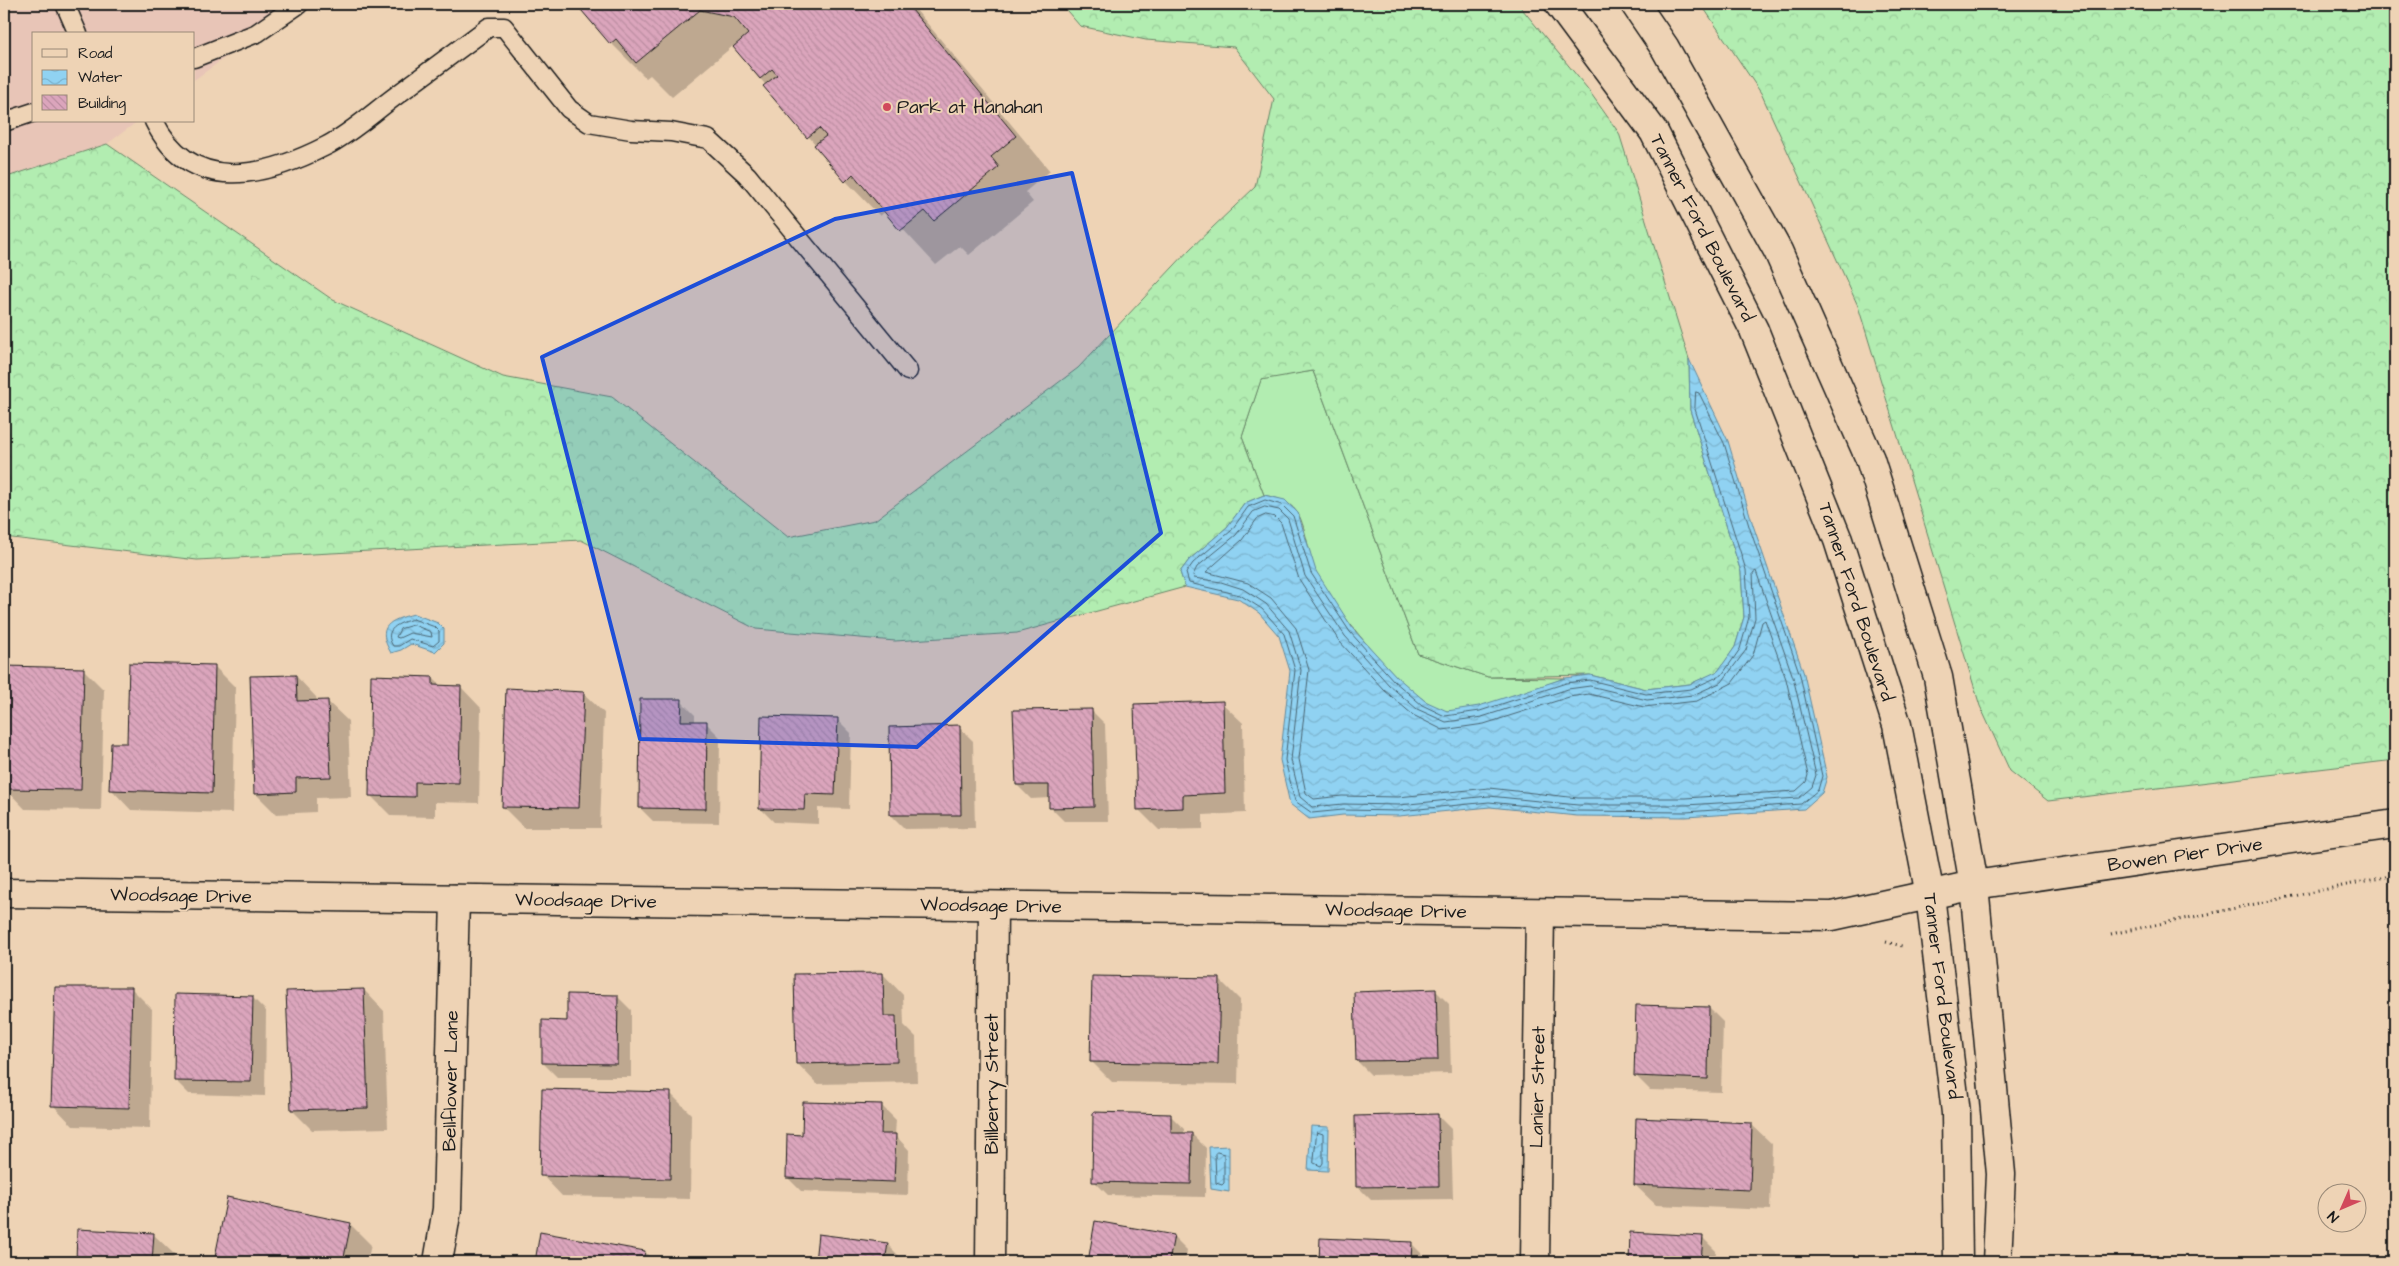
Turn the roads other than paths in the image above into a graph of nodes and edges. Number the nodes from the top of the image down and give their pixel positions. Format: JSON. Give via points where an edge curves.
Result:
{"nodes":[{"id":1,"x":65,"y":4,"type":"edge"},
{"id":2,"x":299,"y":4,"type":"edge"},
{"id":3,"x":1560,"y":4,"type":"edge"},
{"id":4,"x":1635,"y":4,"type":"edge"},
{"id":5,"x":77,"y":32,"type":"edge"},
{"id":6,"x":195,"y":58,"type":"edge"},
{"id":7,"x":32,"y":113,"type":"edge"},
{"id":8,"x":4,"y":122,"type":"edge"},
{"id":9,"x":155,"y":122,"type":"edge"},
{"id":10,"x":908,"y":371,"type":"dead end"},
{"id":11,"x":2395,"y":824,"type":"edge"},
{"id":12,"x":1974,"y":885,"type":"junction"},
{"id":13,"x":4,"y":893,"type":"edge"},
{"id":14,"x":1930,"y":895,"type":"junction"},
{"id":15,"x":455,"y":899,"type":"junction"},
{"id":16,"x":993,"y":906,"type":"junction"},
{"id":17,"x":1540,"y":913,"type":"junction"},
{"id":18,"x":438,"y":1262,"type":"edge"},
{"id":19,"x":990,"y":1262,"type":"edge"},
{"id":20,"x":1535,"y":1262,"type":"edge"},
{"id":21,"x":1958,"y":1262,"type":"edge"},
{"id":22,"x":1996,"y":1262,"type":"edge"}],
"edges":[{"from":1,"to":5,"type":"lane"},
{"from":2,"to":6,"type":"lane","via":[[257,33]]},
{"from":3,"to":14,"type":"street","name":"Tanner Ford Boulevard","via":[[1654,132],[1754,330],[1838,540],[1897,725]]},
{"from":4,"to":12,"type":"street","name":"Tanner Ford Boulevard","via":[[1665,48],[1778,251],[1870,459],[1938,677]]},
{"from":7,"to":8,"type":"lane"},
{"from":9,"to":10,"type":"lane","via":[[183,157],[201,168],[221,174],[259,173],[328,146],[490,27],[504,27],[569,109],[589,123],[708,139],[747,175]]},
{"from":11,"to":12,"type":"street","name":"Bowen Pier Drive"},
{"from":12,"to":14,"type":"street","name":"Woodsage Drive"},
{"from":12,"to":22,"type":"street","name":"Tanner Ford Boulevard","via":[[2001,1174]]},
{"from":13,"to":15,"type":"street","name":"Woodsage Drive"},
{"from":14,"to":17,"type":"street","name":"Woodsage Drive","via":[[1832,916]]},
{"from":14,"to":21,"type":"street","name":"Tanner Ford Boulevard","via":[[1956,1113]]},
{"from":15,"to":16,"type":"street","name":"Woodsage Drive"},
{"from":15,"to":18,"type":"street","name":"Bellflower Lane","via":[[448,1208]]},
{"from":16,"to":17,"type":"street","name":"Woodsage Drive"},
{"from":16,"to":19,"type":"street","name":"Billberry Street"},
{"from":17,"to":20,"type":"street","name":"Lanier Street"}]}
